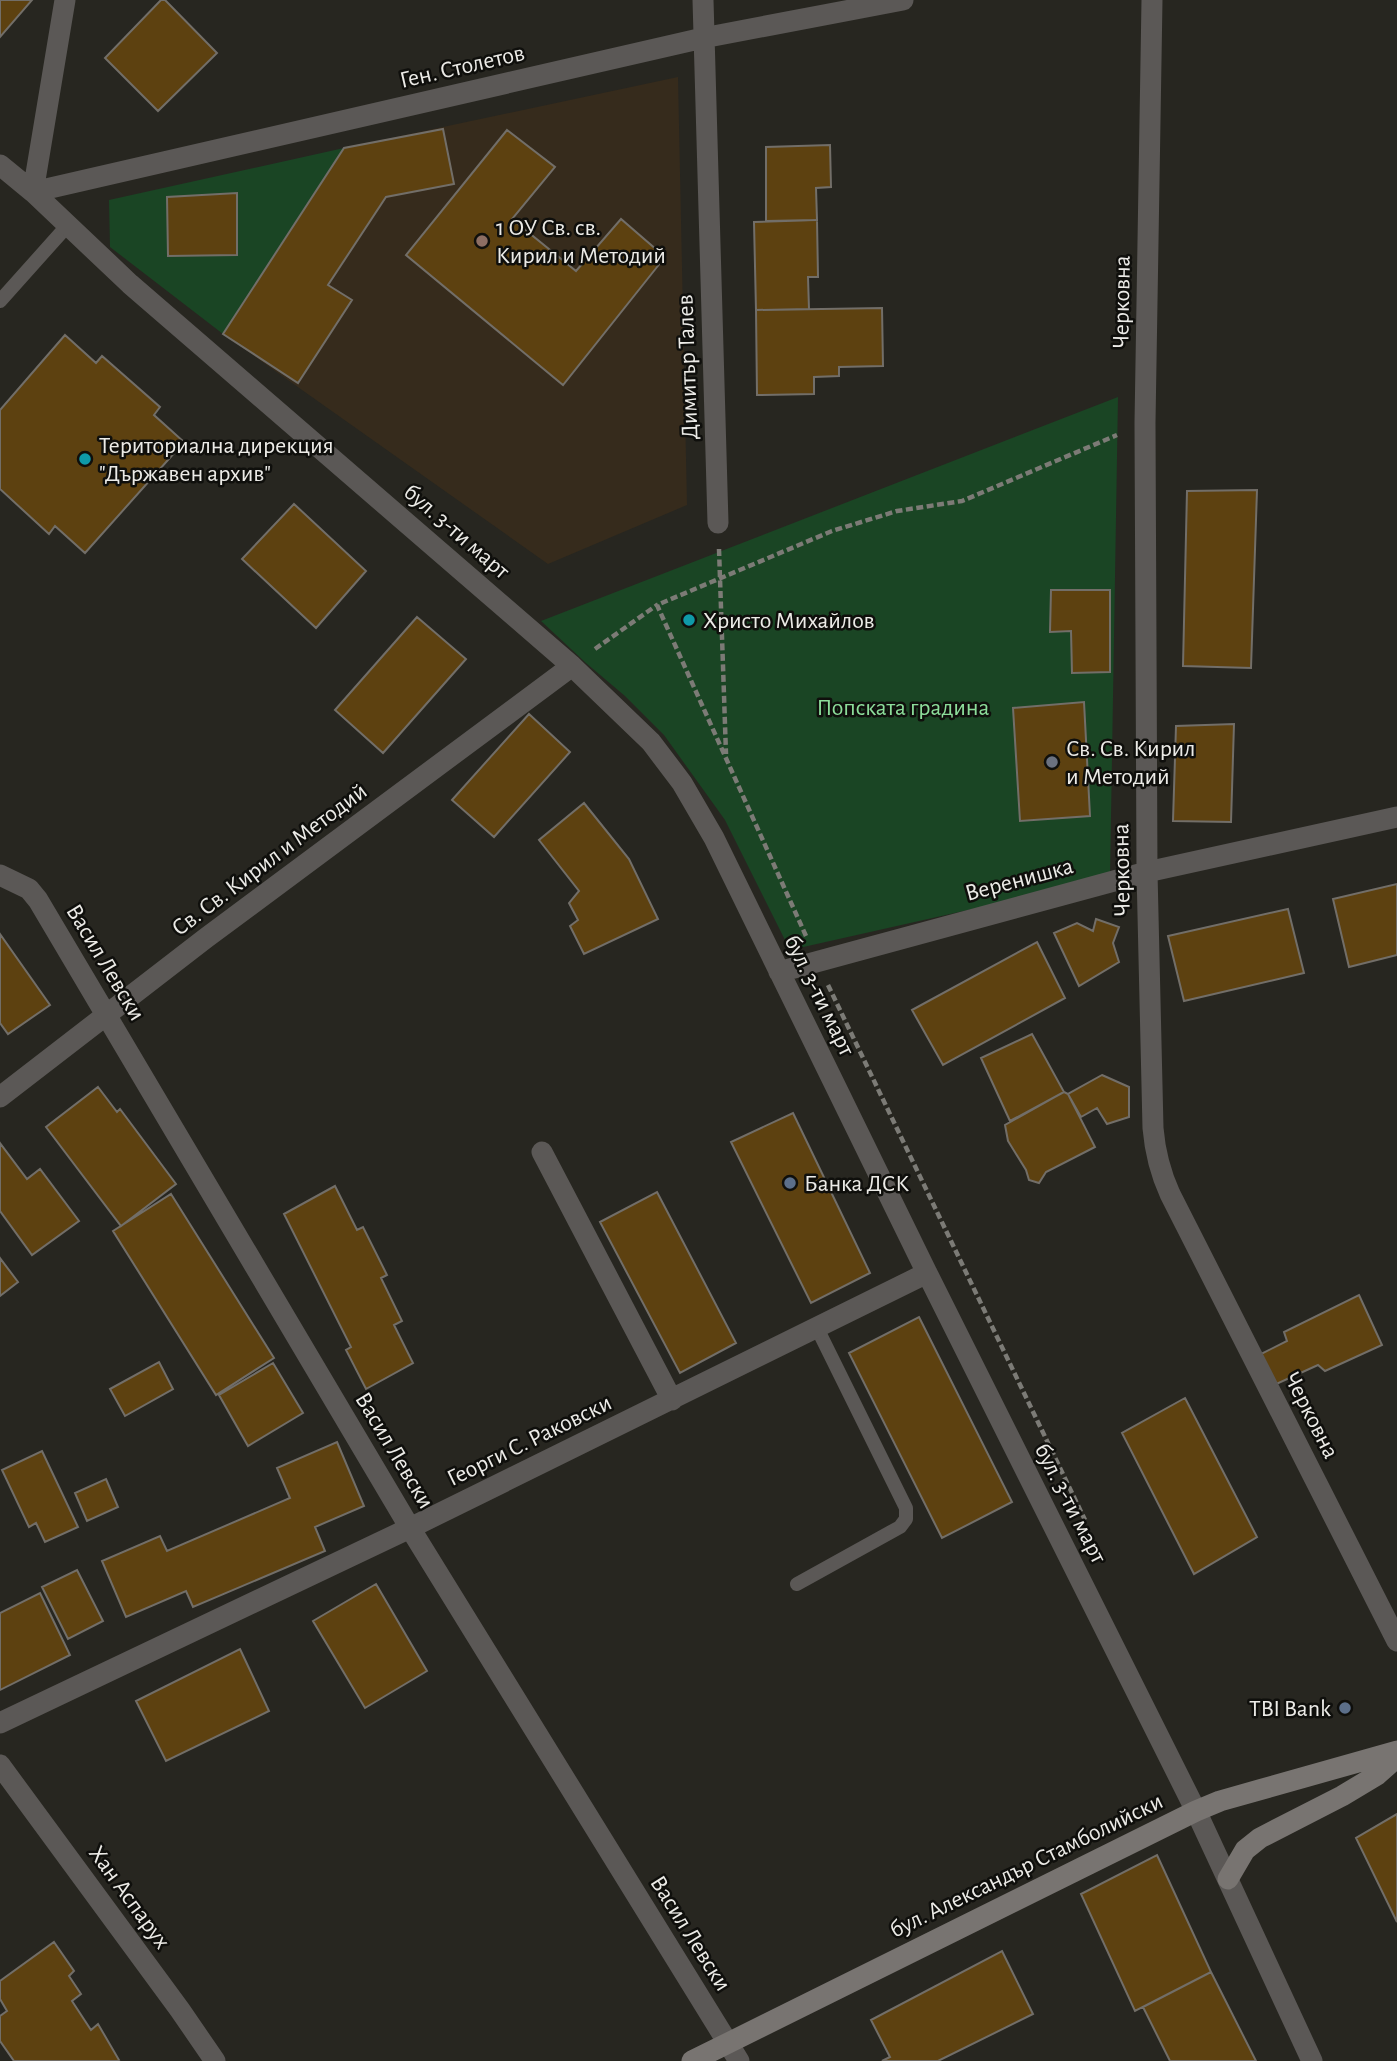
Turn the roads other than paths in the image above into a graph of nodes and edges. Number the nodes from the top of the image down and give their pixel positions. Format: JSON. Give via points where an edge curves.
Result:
{"nodes":[{"id":1,"x":65,"y":0,"type":"edge"},
{"id":2,"x":703,"y":0,"type":"edge"},
{"id":3,"x":904,"y":0,"type":"edge"},
{"id":4,"x":1152,"y":0,"type":"edge"},
{"id":5,"x":703,"y":38,"type":"junction"},
{"id":6,"x":0,"y":165,"type":"edge"},
{"id":7,"x":33,"y":192,"type":"junction"},
{"id":8,"x":68,"y":225,"type":"junction"},
{"id":9,"x":0,"y":301,"type":"edge"},
{"id":10,"x":718,"y":523,"type":"road end"},
{"id":11,"x":572,"y":666,"type":"junction"},
{"id":12,"x":1397,"y":817,"type":"edge"},
{"id":13,"x":1147,"y":872,"type":"junction"},
{"id":14,"x":0,"y":875,"type":"edge"},
{"id":15,"x":779,"y":972,"type":"junction"},
{"id":16,"x":106,"y":1014,"type":"junction"},
{"id":17,"x":0,"y":1097,"type":"edge"},
{"id":18,"x":542,"y":1152,"type":"dead end"},
{"id":19,"x":927,"y":1273,"type":"junction"},
{"id":20,"x":817,"y":1328,"type":"junction"},
{"id":21,"x":671,"y":1400,"type":"junction"},
{"id":22,"x":410,"y":1528,"type":"junction"},
{"id":23,"x":797,"y":1584,"type":"dead end"},
{"id":24,"x":1397,"y":1641,"type":"edge"},
{"id":25,"x":0,"y":1723,"type":"edge"},
{"id":26,"x":1397,"y":1751,"type":"edge"},
{"id":27,"x":1397,"y":1757,"type":"edge"},
{"id":28,"x":0,"y":1765,"type":"edge"},
{"id":29,"x":1196,"y":1811,"type":"junction"},
{"id":30,"x":1228,"y":1879,"type":"junction"},
{"id":31,"x":728,"y":2042,"type":"junction"},
{"id":32,"x":215,"y":2061,"type":"edge"},
{"id":33,"x":692,"y":2061,"type":"edge"},
{"id":34,"x":739,"y":2061,"type":"edge"},
{"id":35,"x":1312,"y":2061,"type":"edge"}],
"edges":[{"from":1,"to":7,"type":"street"},
{"from":2,"to":5,"type":"street","name":"Димитър Талев"},
{"from":3,"to":5,"type":"street","name":"Ген. Столетов"},
{"from":4,"to":13,"type":"street","name":"Черковна","via":[[1145,423]]},
{"from":5,"to":7,"type":"street","name":"Ген. Столетов"},
{"from":5,"to":10,"type":"street","name":"Димитър Талев"},
{"from":6,"to":7,"type":"street","name":"бул. 3-ти март"},
{"from":7,"to":8,"type":"street","name":"бул. 3-ти март"},
{"from":8,"to":9,"type":"lane"},
{"from":8,"to":11,"type":"street","name":"бул. 3-ти март","via":[[130,284]]},
{"from":11,"to":15,"type":"street","name":"бул. 3-ти март","via":[[651,742],[682,783]]},
{"from":11,"to":16,"type":"street","name":"Св. Св. Кирил и Методий"},
{"from":12,"to":13,"type":"street","name":"Веренишка"},
{"from":13,"to":15,"type":"street","name":"Веренишка"},
{"from":13,"to":24,"type":"street","name":"Черковна","via":[[1153,1128],[1162,1175]]},
{"from":14,"to":16,"type":"street","name":"Васил Левски","via":[[29,889],[38,900]]},
{"from":15,"to":19,"type":"street","name":"бул. 3-ти март"},
{"from":16,"to":17,"type":"street","name":"Св. Св. Кирил и Методий"},
{"from":16,"to":22,"type":"street","name":"Васил Левски"},
{"from":18,"to":21,"type":"street"},
{"from":19,"to":20,"type":"street","name":"Георги С. Раковски"},
{"from":19,"to":29,"type":"street","name":"бул. 3-ти март"},
{"from":20,"to":21,"type":"street","name":"Георги С. Раковски"},
{"from":20,"to":23,"type":"lane","via":[[906,1508],[906,1518],[900,1527]]},
{"from":21,"to":22,"type":"street","name":"Георги С. Раковски"},
{"from":22,"to":25,"type":"street","name":"Георги С. Раковски"},
{"from":22,"to":31,"type":"street","name":"Васил Левски"},
{"from":26,"to":29,"type":"main road","name":"бул. Александър Стамболийски"},
{"from":27,"to":30,"type":"main road","via":[[1342,1796],[1260,1838],[1245,1850]]},
{"from":28,"to":32,"type":"street","name":"Хан Аспарух"},
{"from":29,"to":30,"type":"street","name":"бул. 3-ти март"},
{"from":29,"to":31,"type":"main road","name":"бул. Александър Стамболийски"},
{"from":30,"to":35,"type":"street","name":"бул. 3-ти март"},
{"from":31,"to":33,"type":"main road","name":"бул. Александър Стамболийски"},
{"from":31,"to":34,"type":"street","name":"Васил Левски"}]}
